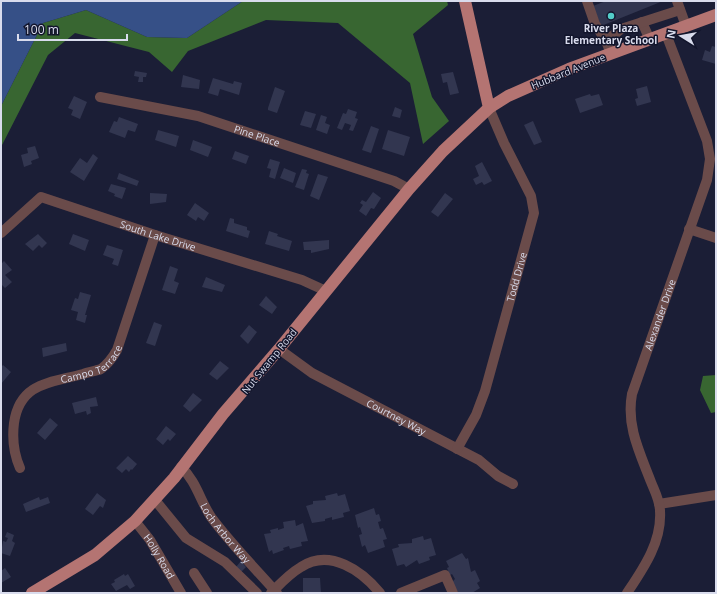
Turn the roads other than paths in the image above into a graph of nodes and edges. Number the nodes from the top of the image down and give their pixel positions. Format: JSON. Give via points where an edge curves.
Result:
{"nodes":[{"id":1,"x":465,"y":1,"type":"edge"},
{"id":2,"x":587,"y":1,"type":"edge"},
{"id":3,"x":679,"y":5,"type":"edge"},
{"id":4,"x":716,"y":15,"type":"edge"},
{"id":5,"x":642,"y":22,"type":"junction"},
{"id":6,"x":686,"y":26,"type":"junction"},
{"id":7,"x":666,"y":34,"type":"junction"},
{"id":8,"x":650,"y":40,"type":"junction"},
{"id":9,"x":606,"y":41,"type":"junction"},
{"id":10,"x":611,"y":54,"type":"junction"},
{"id":11,"x":100,"y":97,"type":"dead end"},
{"id":12,"x":489,"y":108,"type":"junction"},
{"id":13,"x":409,"y":189,"type":"junction"},
{"id":14,"x":689,"y":229,"type":"junction"},
{"id":15,"x":1,"y":233,"type":"edge"},
{"id":16,"x":154,"y":235,"type":"junction"},
{"id":17,"x":716,"y":238,"type":"edge"},
{"id":18,"x":326,"y":291,"type":"junction"},
{"id":19,"x":279,"y":349,"type":"junction"},
{"id":20,"x":458,"y":449,"type":"junction"},
{"id":21,"x":181,"y":467,"type":"junction"},
{"id":22,"x":20,"y":468,"type":"dead end"},
{"id":23,"x":513,"y":484,"type":"dead end"},
{"id":24,"x":716,"y":495,"type":"edge"},
{"id":25,"x":155,"y":500,"type":"junction"},
{"id":26,"x":659,"y":504,"type":"junction"},
{"id":27,"x":135,"y":521,"type":"junction"},
{"id":28,"x":238,"y":550,"type":"junction"},
{"id":29,"x":225,"y":562,"type":"junction"},
{"id":30,"x":194,"y":573,"type":"dead end"},
{"id":31,"x":274,"y":592,"type":"edge"},
{"id":32,"x":32,"y":593,"type":"edge"},
{"id":33,"x":181,"y":593,"type":"edge"},
{"id":34,"x":208,"y":593,"type":"edge"},
{"id":35,"x":257,"y":593,"type":"edge"},
{"id":36,"x":380,"y":593,"type":"edge"},
{"id":37,"x":401,"y":593,"type":"edge"},
{"id":38,"x":453,"y":593,"type":"edge"},
{"id":39,"x":628,"y":593,"type":"edge"}],
"edges":[{"from":1,"to":12,"type":"main road"},
{"from":2,"to":9,"type":"street","via":[[595,24]]},
{"from":3,"to":5,"type":"street"},
{"from":3,"to":6,"type":"street"},
{"from":4,"to":6,"type":"main road","name":"Hubbard Avenue"},
{"from":5,"to":8,"type":"street"},
{"from":5,"to":9,"type":"street","via":[[621,29]]},
{"from":6,"to":7,"type":"main road","name":"Hubbard Avenue"},
{"from":7,"to":8,"type":"main road","name":"Hubbard Avenue"},
{"from":7,"to":14,"type":"street","name":"Alexander Drive","via":[[700,120],[710,159],[706,180]]},
{"from":8,"to":10,"type":"main road","name":"Hubbard Avenue"},
{"from":9,"to":10,"type":"street"},
{"from":10,"to":12,"type":"main road","name":"Hubbard Avenue","via":[[546,79],[508,96]]},
{"from":11,"to":13,"type":"street","name":"Pine Place","via":[[198,116],[394,181]]},
{"from":12,"to":13,"type":"main road","name":"Nut Swamp Road","via":[[443,151]]},
{"from":12,"to":20,"type":"street","name":"Todd Drive","via":[[531,196],[534,213],[485,391]]},
{"from":13,"to":18,"type":"main road","name":"Nut Swamp Road"},
{"from":14,"to":17,"type":"street"},
{"from":14,"to":26,"type":"street","name":"Alexander Drive","via":[[637,376],[631,402],[632,432]]},
{"from":15,"to":16,"type":"street","name":"South Lake Drive","via":[[41,197]]},
{"from":16,"to":18,"type":"street","name":"South Lake Drive","via":[[302,280]]},
{"from":16,"to":22,"type":"street","name":"Campo Terrace","via":[[112,359],[99,370],[35,388],[21,400],[15,416],[12,440]]},
{"from":18,"to":19,"type":"main road","name":"Nut Swamp Road"},
{"from":19,"to":20,"type":"street","name":"Courtney Way","via":[[312,373]]},
{"from":19,"to":21,"type":"main road","name":"Nut Swamp Road"},
{"from":20,"to":23,"type":"street","name":"Courtney Way"},
{"from":21,"to":25,"type":"main road","name":"Nut Swamp Road"},
{"from":21,"to":28,"type":"street","name":"Loch Arbor Way","via":[[190,476],[210,515]]},
{"from":24,"to":26,"type":"street"},
{"from":25,"to":27,"type":"main road","name":"Nut Swamp Road"},
{"from":25,"to":29,"type":"street","name":"Loch Arbor Way","via":[[186,538]]},
{"from":26,"to":39,"type":"street","name":"Alexander Drive","via":[[659,526],[654,545]]},
{"from":27,"to":32,"type":"main road","name":"Nut Swamp Road","via":[[95,555]]},
{"from":27,"to":33,"type":"street","name":"Holly Road","via":[[150,540]]},
{"from":28,"to":29,"type":"street"},
{"from":28,"to":31,"type":"street","name":"Loch Arbor Way"},
{"from":29,"to":35,"type":"street","name":"Loch Arbor Way"},
{"from":30,"to":34,"type":"street"},
{"from":31,"to":36,"type":"street","via":[[300,567],[326,561],[343,563],[356,569]]},
{"from":37,"to":38,"type":"street","via":[[445,575]]}]}
